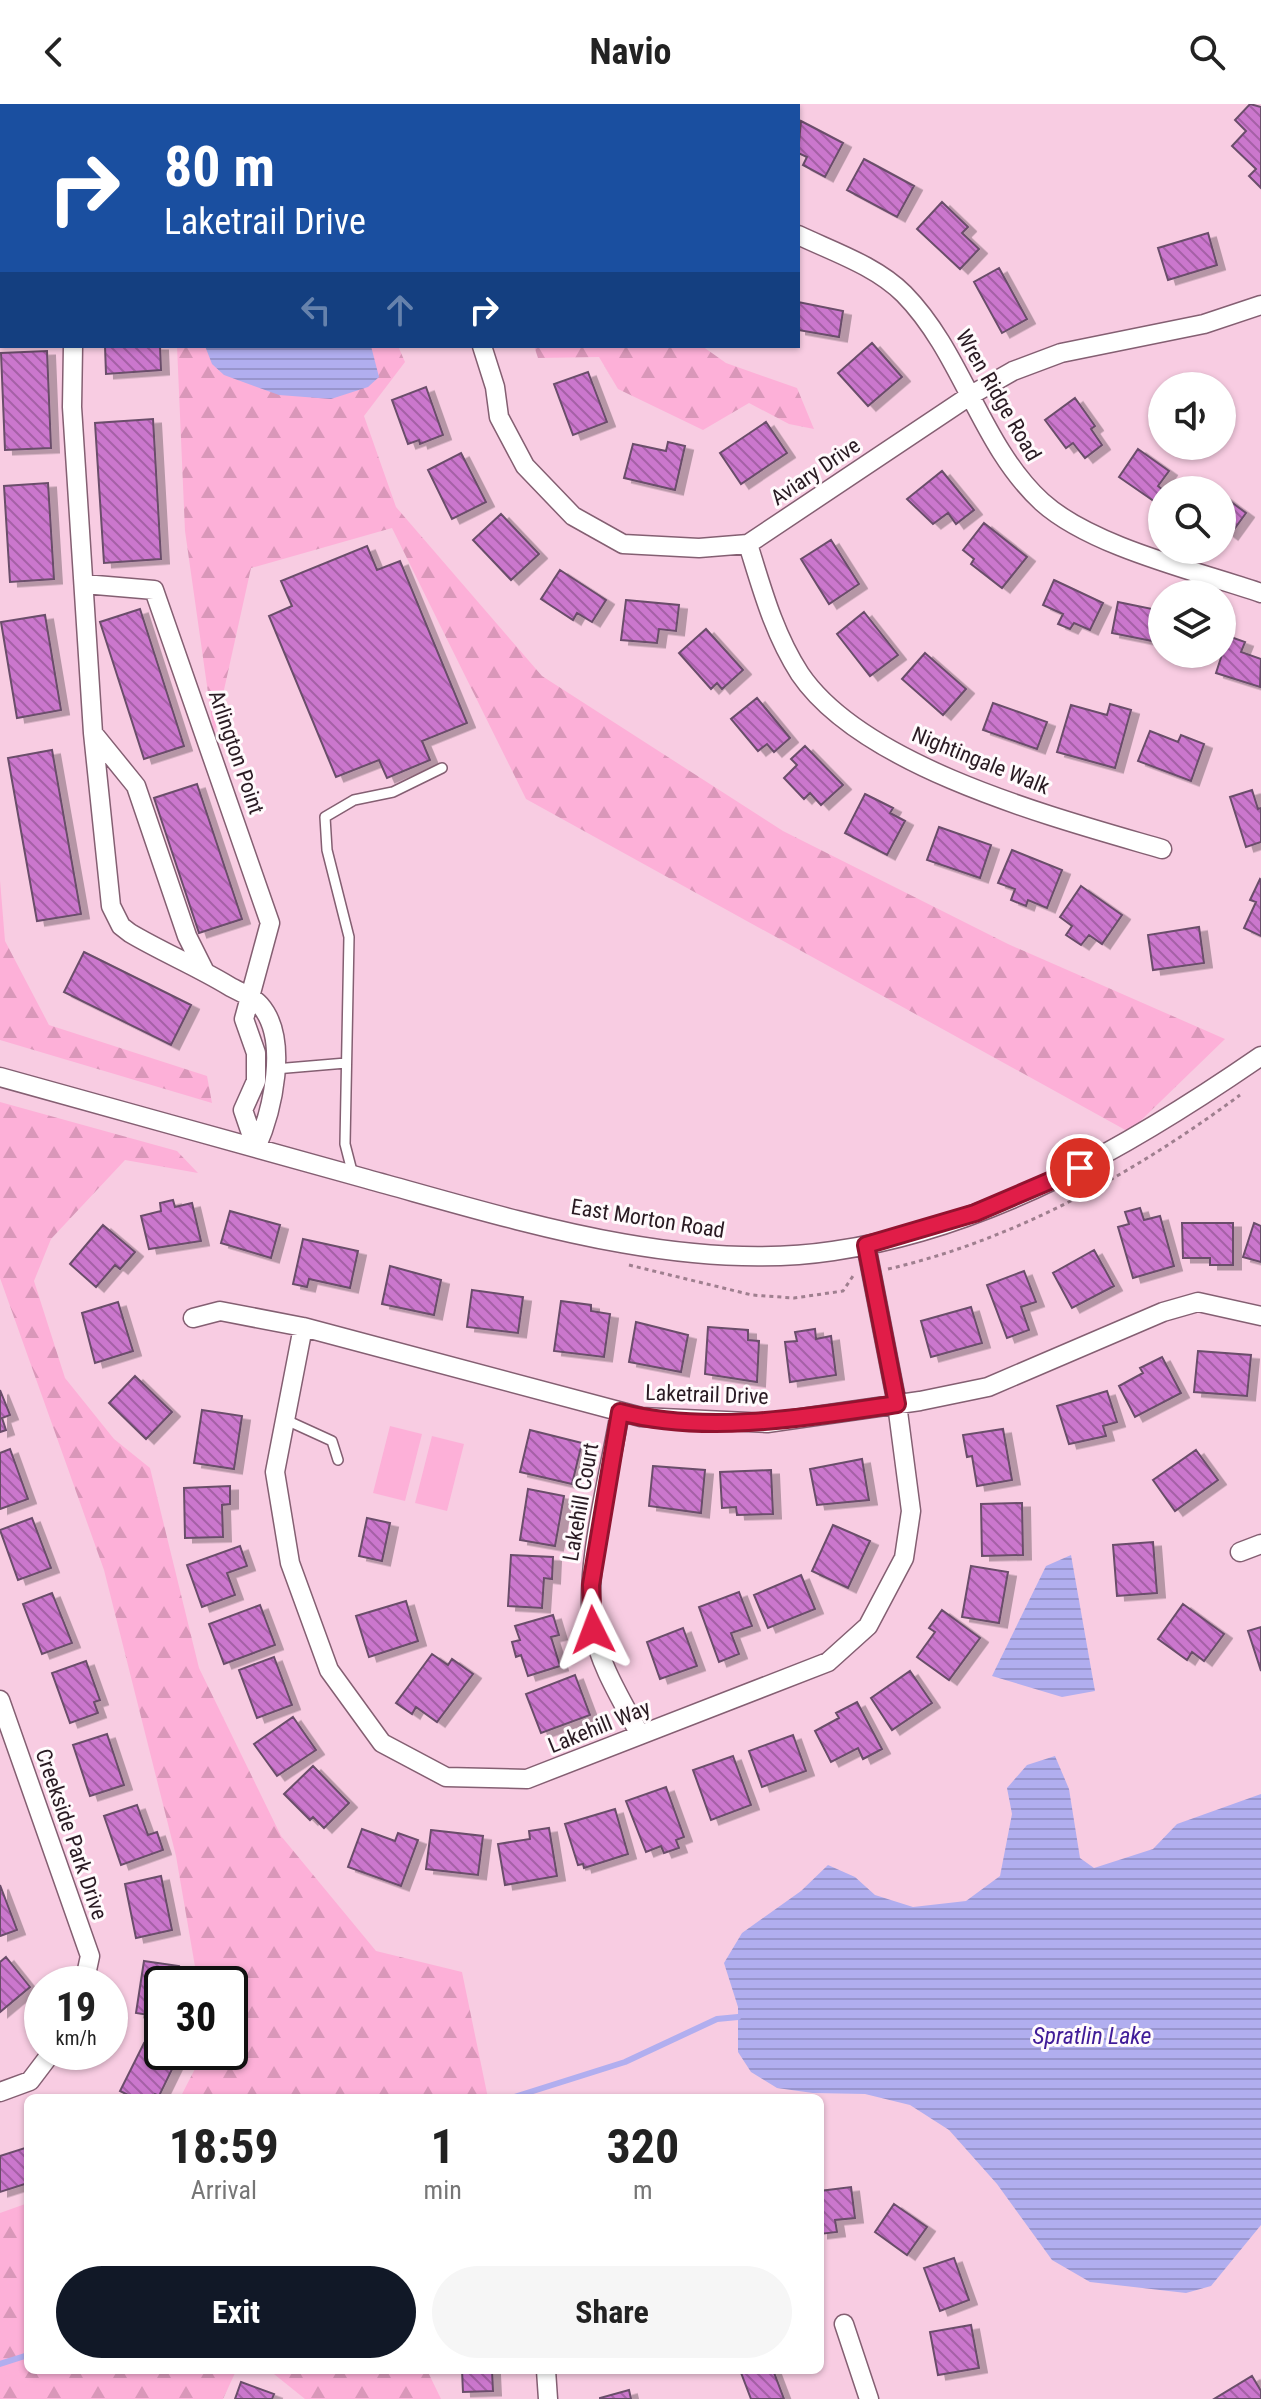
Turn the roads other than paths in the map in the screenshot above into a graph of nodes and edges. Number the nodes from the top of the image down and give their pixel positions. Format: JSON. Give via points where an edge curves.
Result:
{"nodes":[{"id":1,"x":800,"y":236,"type":"edge"},
{"id":2,"x":1261,"y":305,"type":"edge"},
{"id":3,"x":73,"y":348,"type":"edge"},
{"id":4,"x":483,"y":348,"type":"edge"},
{"id":5,"x":971,"y":395,"type":"junction"},
{"id":6,"x":748,"y":544,"type":"junction"},
{"id":7,"x":84,"y":584,"type":"junction"},
{"id":8,"x":1261,"y":593,"type":"edge"},
{"id":9,"x":93,"y":733,"type":"junction"},
{"id":10,"x":442,"y":768,"type":"dead end"},
{"id":11,"x":1162,"y":849,"type":"dead end"},
{"id":12,"x":204,"y":970,"type":"junction"},
{"id":13,"x":249,"y":997,"type":"junction"},
{"id":14,"x":1261,"y":1056,"type":"edge"},
{"id":15,"x":346,"y":1063,"type":"junction"},
{"id":16,"x":276,"y":1069,"type":"junction"},
{"id":17,"x":256,"y":1070,"type":"junction"},
{"id":18,"x":0,"y":1077,"type":"edge"},
{"id":19,"x":256,"y":1148,"type":"junction"},
{"id":20,"x":353,"y":1175,"type":"junction"},
{"id":21,"x":866,"y":1245,"type":"junction"},
{"id":22,"x":1261,"y":1316,"type":"edge"},
{"id":23,"x":193,"y":1318,"type":"dead end"},
{"id":24,"x":303,"y":1327,"type":"junction"},
{"id":25,"x":897,"y":1404,"type":"junction"},
{"id":26,"x":620,"y":1412,"type":"junction"},
{"id":27,"x":286,"y":1420,"type":"junction"},
{"id":28,"x":338,"y":1460,"type":"dead end"},
{"id":29,"x":1261,"y":1544,"type":"edge"},
{"id":30,"x":1240,"y":1552,"type":"dead end"},
{"id":31,"x":0,"y":1700,"type":"edge"},
{"id":32,"x":640,"y":1735,"type":"junction"},
{"id":33,"x":88,"y":1966,"type":"edge"},
{"id":34,"x":38,"y":2070,"type":"edge"},
{"id":35,"x":0,"y":2092,"type":"edge"},
{"id":36,"x":844,"y":2324,"type":"dead end"},
{"id":37,"x":546,"y":2374,"type":"edge"},
{"id":38,"x":548,"y":2399,"type":"edge"},
{"id":39,"x":869,"y":2399,"type":"edge"}],
"edges":[{"from":1,"to":5,"type":"street","name":"Wren Ridge Road","via":[[868,267],[902,292],[932,327]]},
{"from":2,"to":5,"type":"street","name":"Aviary Drive","via":[[1204,324],[1061,353]]},
{"from":3,"to":7,"type":"street"},
{"from":4,"to":6,"type":"street","name":"Aviary Drive","via":[[499,417],[525,466],[573,516],[623,544]]},
{"from":5,"to":6,"type":"street","name":"Aviary Drive"},
{"from":5,"to":8,"type":"street","name":"Wren Ridge Road","via":[[1020,479],[1073,524]]},
{"from":6,"to":11,"type":"street","name":"Nightingale Walk","via":[[770,617],[801,674],[833,712],[943,775]]},
{"from":7,"to":9,"type":"street"},
{"from":7,"to":13,"type":"street","name":"Arlington Point","via":[[154,590],[160,601],[270,923]]},
{"from":9,"to":12,"type":"street","via":[[136,786],[187,936]]},
{"from":9,"to":12,"type":"street","via":[[114,915],[130,933]]},
{"from":10,"to":15,"type":"lane","via":[[393,792],[354,800],[325,817],[327,850],[349,937]]},
{"from":12,"to":13,"type":"street"},
{"from":13,"to":16,"type":"street","via":[[267,1017]]},
{"from":13,"to":17,"type":"street","name":"Arlington Point","via":[[244,1019]]},
{"from":14,"to":21,"type":"street","name":"East Morton Road","via":[[1168,1120],[1080,1168],[975,1213]]},
{"from":15,"to":16,"type":"lane"},
{"from":15,"to":20,"type":"lane","via":[[345,1144]]},
{"from":16,"to":17,"type":"lane"},
{"from":16,"to":19,"type":"street","via":[[269,1119]]},
{"from":17,"to":19,"type":"street","name":"Arlington Point","via":[[243,1110]]},
{"from":18,"to":19,"type":"street","name":"East Morton Road"},
{"from":19,"to":20,"type":"street","name":"East Morton Road"},
{"from":20,"to":21,"type":"street","name":"East Morton Road","via":[[587,1236],[703,1254],[790,1256]]},
{"from":21,"to":25,"type":"street","name":"Lakehill Way"},
{"from":22,"to":25,"type":"street","name":"Laketrail Drive","via":[[1198,1302],[988,1387]]},
{"from":23,"to":24,"type":"street","name":"Laketrail Drive","via":[[220,1311]]},
{"from":24,"to":26,"type":"street","name":"Laketrail Drive"},
{"from":24,"to":27,"type":"street","name":"Lakehill Way"},
{"from":25,"to":26,"type":"street","name":"Laketrail Drive","via":[[767,1423]]},
{"from":25,"to":32,"type":"street","name":"Lakehill Way","via":[[911,1511],[904,1558],[868,1626],[828,1662]]},
{"from":26,"to":32,"type":"street","name":"Lakehill Court","via":[[591,1585],[593,1630]]},
{"from":27,"to":28,"type":"lane","via":[[332,1441]]},
{"from":27,"to":32,"type":"street","name":"Lakehill Way","via":[[275,1472],[290,1563],[329,1670],[382,1743],[446,1777],[527,1779]]},
{"from":29,"to":30,"type":"street"},
{"from":31,"to":33,"type":"street","name":"Creekside Park Drive","via":[[90,1956]]},
{"from":34,"to":35,"type":"street","via":[[30,2081]]},
{"from":36,"to":39,"type":"street"},
{"from":37,"to":38,"type":"street"}]}
